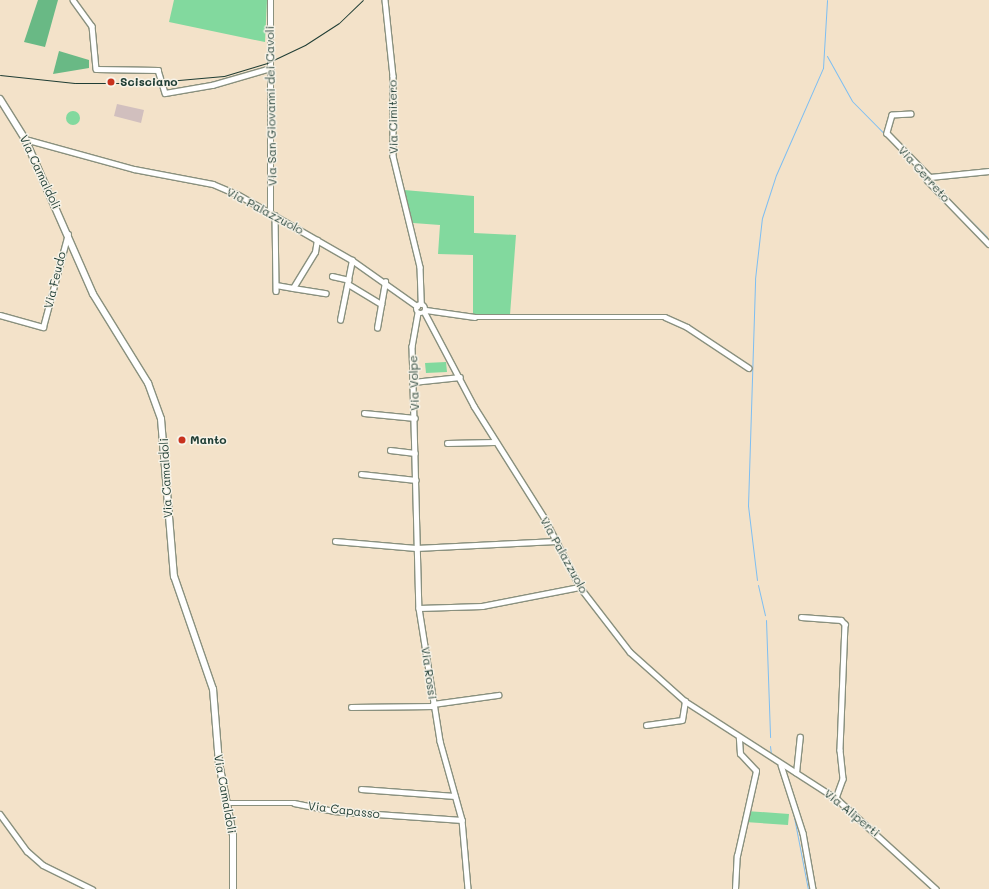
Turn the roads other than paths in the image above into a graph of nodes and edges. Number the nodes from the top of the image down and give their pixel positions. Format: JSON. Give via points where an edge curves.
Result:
{"nodes":[{"id":1,"x":73,"y":0,"type":"edge"},
{"id":2,"x":270,"y":0,"type":"edge"},
{"id":3,"x":385,"y":0,"type":"edge"},
{"id":4,"x":271,"y":68,"type":"junction"},
{"id":5,"x":0,"y":99,"type":"edge"},
{"id":6,"x":912,"y":114,"type":"dead end"},
{"id":7,"x":25,"y":138,"type":"junction"},
{"id":8,"x":989,"y":171,"type":"edge"},
{"id":9,"x":930,"y":177,"type":"junction"},
{"id":10,"x":270,"y":212,"type":"junction"},
{"id":11,"x":275,"y":216,"type":"junction"},
{"id":12,"x":68,"y":234,"type":"junction"},
{"id":13,"x":317,"y":240,"type":"junction"},
{"id":14,"x":989,"y":243,"type":"edge"},
{"id":15,"x":352,"y":260,"type":"junction"},
{"id":16,"x":332,"y":276,"type":"dead end"},
{"id":17,"x":348,"y":282,"type":"junction"},
{"id":18,"x":385,"y":282,"type":"junction"},
{"id":19,"x":276,"y":285,"type":"junction"},
{"id":20,"x":293,"y":288,"type":"junction"},
{"id":21,"x":276,"y":291,"type":"dead end"},
{"id":22,"x":326,"y":293,"type":"dead end"},
{"id":23,"x":381,"y":304,"type":"junction"},
{"id":24,"x":419,"y":305,"type":"junction"},
{"id":25,"x":425,"y":311,"type":"junction"},
{"id":26,"x":418,"y":313,"type":"junction"},
{"id":27,"x":0,"y":315,"type":"edge"},
{"id":28,"x":340,"y":320,"type":"dead end"},
{"id":29,"x":377,"y":328,"type":"dead end"},
{"id":30,"x":749,"y":368,"type":"dead end"},
{"id":31,"x":460,"y":377,"type":"junction"},
{"id":32,"x":413,"y":382,"type":"junction"},
{"id":33,"x":364,"y":413,"type":"dead end"},
{"id":34,"x":415,"y":418,"type":"junction"},
{"id":35,"x":494,"y":442,"type":"junction"},
{"id":36,"x":447,"y":443,"type":"dead end"},
{"id":37,"x":390,"y":450,"type":"dead end"},
{"id":38,"x":415,"y":453,"type":"junction"},
{"id":39,"x":361,"y":474,"type":"dead end"},
{"id":40,"x":416,"y":480,"type":"junction"},
{"id":41,"x":335,"y":541,"type":"dead end"},
{"id":42,"x":556,"y":541,"type":"junction"},
{"id":43,"x":416,"y":548,"type":"junction"},
{"id":44,"x":580,"y":587,"type":"junction"},
{"id":45,"x":419,"y":608,"type":"junction"},
{"id":46,"x":801,"y":617,"type":"dead end"},
{"id":47,"x":498,"y":695,"type":"dead end"},
{"id":48,"x":685,"y":702,"type":"junction"},
{"id":49,"x":433,"y":705,"type":"junction"},
{"id":50,"x":351,"y":707,"type":"dead end"},
{"id":51,"x":646,"y":725,"type":"dead end"},
{"id":52,"x":800,"y":737,"type":"dead end"},
{"id":53,"x":739,"y":738,"type":"junction"},
{"id":54,"x":758,"y":749,"type":"joint"},
{"id":55,"x":781,"y":765,"type":"junction"},
{"id":56,"x":796,"y":773,"type":"junction"},
{"id":57,"x":361,"y":789,"type":"dead end"},
{"id":58,"x":455,"y":796,"type":"junction"},
{"id":59,"x":836,"y":798,"type":"junction"},
{"id":60,"x":226,"y":803,"type":"junction"},
{"id":61,"x":0,"y":814,"type":"edge"},
{"id":62,"x":462,"y":820,"type":"junction"},
{"id":63,"x":92,"y":889,"type":"edge"},
{"id":64,"x":233,"y":889,"type":"edge"},
{"id":65,"x":468,"y":889,"type":"edge"},
{"id":66,"x":735,"y":889,"type":"edge"},
{"id":67,"x":813,"y":889,"type":"edge"},
{"id":68,"x":936,"y":889,"type":"edge"}],
"edges":[{"from":1,"to":4,"type":"street","via":[[86,14],[92,26],[96,69],[158,70],[165,93],[212,85]]},
{"from":2,"to":4,"type":"street","name":"Via San Giovanni dei Cavoli"},
{"from":3,"to":24,"type":"street","name":"Via Cimitero","via":[[393,76],[393,156],[420,267]]},
{"from":4,"to":10,"type":"street","name":"Via San Giovanni dei Cavoli"},
{"from":5,"to":7,"type":"street","name":"Via Camaldoli"},
{"from":6,"to":9,"type":"street","name":"Via Cerreto","via":[[892,115],[887,133]]},
{"from":7,"to":10,"type":"street","name":"Via Palazzuolo","via":[[134,169],[213,184]]},
{"from":7,"to":12,"type":"street","name":"Via Camaldoli"},
{"from":8,"to":9,"type":"street"},
{"from":9,"to":14,"type":"street","name":"Via Cerreto","via":[[928,180]]},
{"from":10,"to":11,"type":"street","name":"Via Palazzuolo"},
{"from":11,"to":13,"type":"street","name":"Via Palazzuolo"},
{"from":11,"to":19,"type":"street"},
{"from":12,"to":27,"type":"street","name":"Via Feudo","via":[[43,327]]},
{"from":12,"to":60,"type":"street","name":"Via Camaldoli","via":[[93,294],[148,383],[161,419],[174,576],[210,678]]},
{"from":13,"to":15,"type":"street","name":"Via Palazzuolo"},
{"from":13,"to":20,"type":"street","via":[[315,252]]},
{"from":15,"to":17,"type":"street"},
{"from":15,"to":18,"type":"street","name":"Via Palazzuolo"},
{"from":16,"to":17,"type":"street"},
{"from":17,"to":23,"type":"street"},
{"from":17,"to":28,"type":"street"},
{"from":18,"to":23,"type":"street"},
{"from":18,"to":24,"type":"street","name":"Via Palazzuolo"},
{"from":19,"to":20,"type":"street"},
{"from":19,"to":21,"type":"street"},
{"from":20,"to":22,"type":"street"},
{"from":23,"to":29,"type":"street"},
{"from":24,"to":25,"type":"street","name":"Via Palazzuolo"},
{"from":24,"to":26,"type":"street","name":"Via Cimitero"},
{"from":25,"to":26,"type":"street"},
{"from":25,"to":30,"type":"street","via":[[475,317],[665,317],[687,327]]},
{"from":25,"to":31,"type":"street","name":"Via Palazzuolo"},
{"from":26,"to":32,"type":"street","name":"Via Volpe","via":[[412,346]]},
{"from":31,"to":32,"type":"street"},
{"from":31,"to":35,"type":"street","name":"Via Palazzuolo"},
{"from":32,"to":34,"type":"street","name":"Via Volpe"},
{"from":33,"to":34,"type":"street"},
{"from":34,"to":38,"type":"street","name":"Via Volpe"},
{"from":35,"to":36,"type":"street"},
{"from":35,"to":42,"type":"street","name":"Via Palazzuolo"},
{"from":37,"to":38,"type":"street"},
{"from":38,"to":40,"type":"street","name":"Via Rossi"},
{"from":39,"to":40,"type":"street"},
{"from":40,"to":43,"type":"street","name":"Via Rossi"},
{"from":41,"to":43,"type":"street"},
{"from":42,"to":43,"type":"street"},
{"from":42,"to":44,"type":"street","name":"Via Palazzuolo"},
{"from":43,"to":45,"type":"street","name":"Via Rossi"},
{"from":44,"to":45,"type":"street","via":[[482,606]]},
{"from":44,"to":48,"type":"street","name":"Via Palazzuolo","via":[[630,652]]},
{"from":45,"to":49,"type":"street","name":"Via Rossi"},
{"from":46,"to":59,"type":"street","via":[[841,620],[845,624],[840,750],[843,779]]},
{"from":47,"to":49,"type":"street"},
{"from":48,"to":51,"type":"street","via":[[682,720]]},
{"from":48,"to":53,"type":"street","name":"Via Palazzuolo"},
{"from":49,"to":50,"type":"street"},
{"from":49,"to":58,"type":"street","name":"Via Rossi"},
{"from":52,"to":56,"type":"street"},
{"from":53,"to":54,"type":"street","name":"Via Palazzuolo"},
{"from":53,"to":66,"type":"street","via":[[740,754],[756,771],[737,856]]},
{"from":54,"to":55,"type":"street","name":"Via Aliperti"},
{"from":55,"to":56,"type":"street","name":"Via Aliperti"},
{"from":55,"to":67,"type":"street","via":[[803,833]]},
{"from":56,"to":59,"type":"street","name":"Via Aliperti"},
{"from":57,"to":58,"type":"street"},
{"from":58,"to":62,"type":"street","name":"Via Rossi"},
{"from":59,"to":68,"type":"street","name":"Via Aliperti"},
{"from":60,"to":62,"type":"street","name":"Via Capasso","via":[[294,803],[356,813]]},
{"from":60,"to":64,"type":"street","name":"Via Camaldoli","via":[[233,835]]},
{"from":61,"to":63,"type":"street","via":[[27,851],[43,865]]},
{"from":62,"to":65,"type":"street","name":"Via Rossi"}]}
